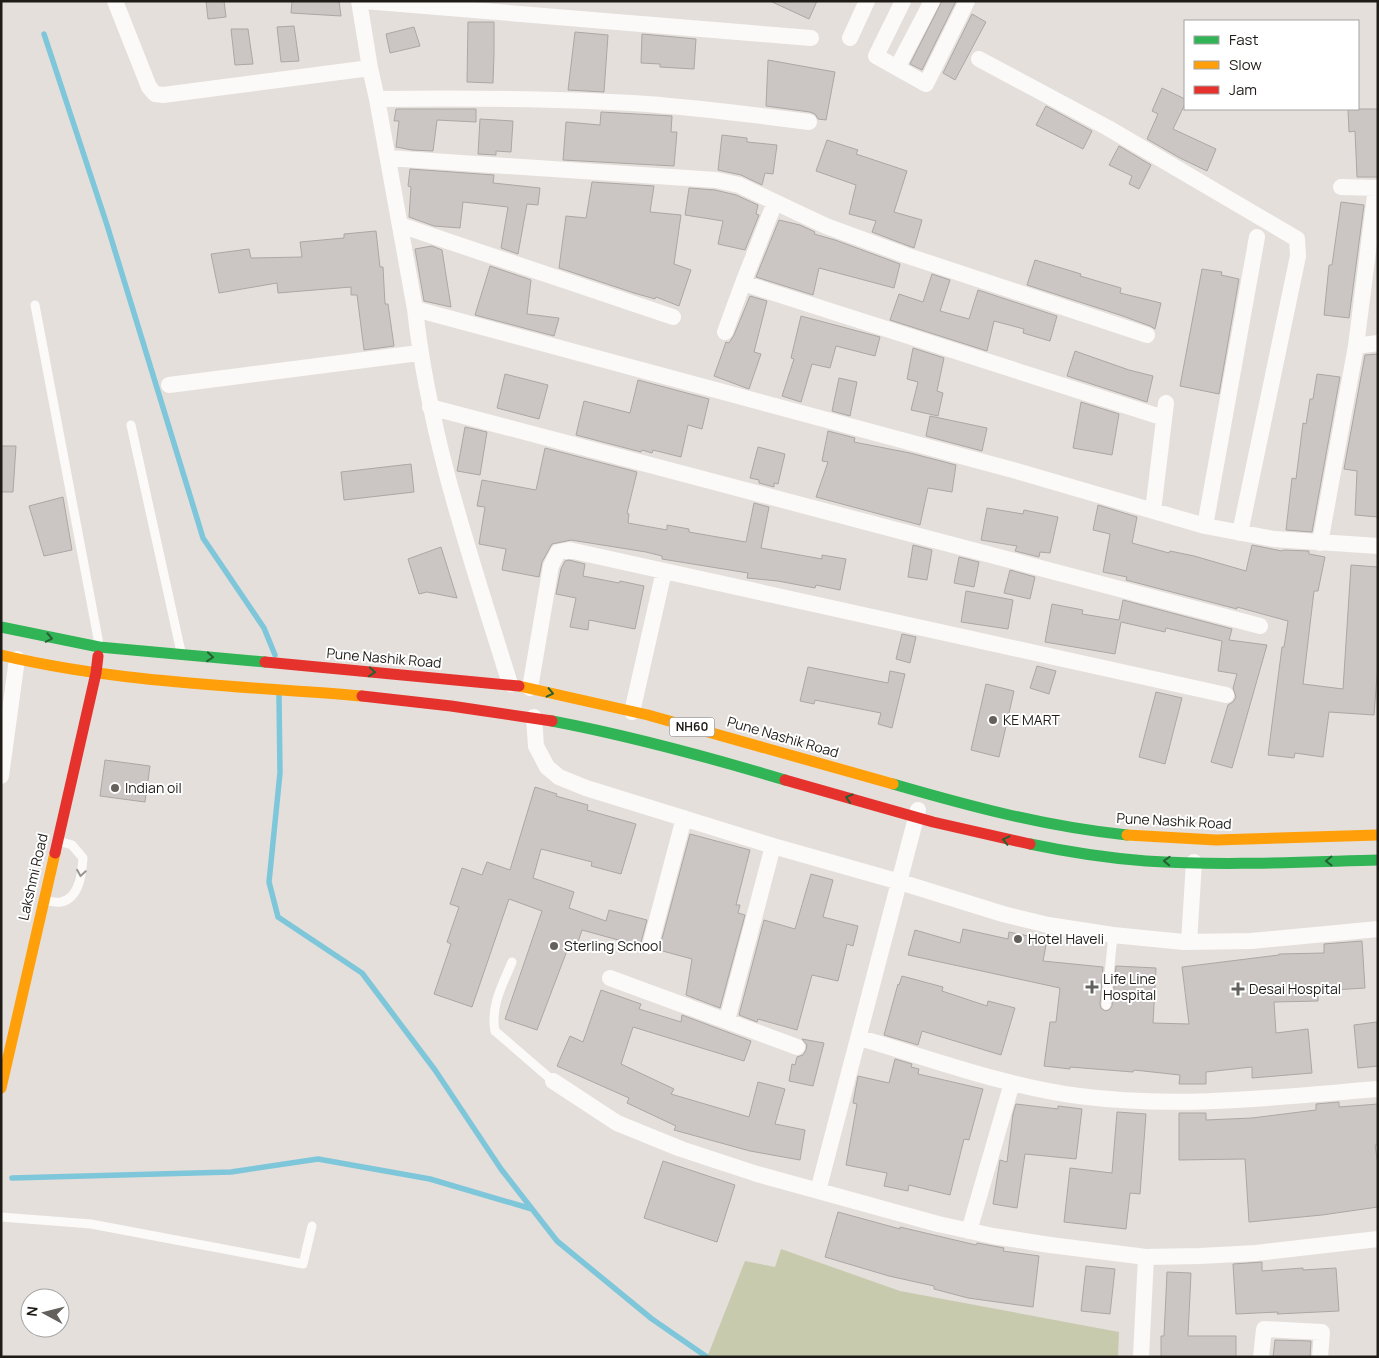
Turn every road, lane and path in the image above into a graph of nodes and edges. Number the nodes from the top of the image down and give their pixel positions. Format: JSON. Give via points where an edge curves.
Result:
{"nodes":[{"id":1,"x":115,"y":1,"type":"edge"},
{"id":2,"x":359,"y":1,"type":"edge"},
{"id":3,"x":364,"y":1,"type":"edge"},
{"id":4,"x":867,"y":1,"type":"edge"},
{"id":5,"x":904,"y":1,"type":"edge"},
{"id":6,"x":932,"y":1,"type":"edge"},
{"id":7,"x":967,"y":1,"type":"edge"},
{"id":8,"x":811,"y":38,"type":"dead end"},
{"id":9,"x":850,"y":38,"type":"dead end"},
{"id":10,"x":979,"y":59,"type":"dead end"},
{"id":11,"x":370,"y":68,"type":"junction"},
{"id":12,"x":897,"y":68,"type":"junction"},
{"id":13,"x":377,"y":99,"type":"junction"},
{"id":14,"x":809,"y":122,"type":"dead end"},
{"id":15,"x":388,"y":158,"type":"junction"},
{"id":16,"x":1342,"y":187,"type":"dead end"},
{"id":17,"x":1377,"y":188,"type":"edge"},
{"id":18,"x":775,"y":202,"type":"junction"},
{"id":19,"x":400,"y":224,"type":"junction"},
{"id":20,"x":1258,"y":237,"type":"dead end"},
{"id":21,"x":743,"y":283,"type":"junction"},
{"id":22,"x":34,"y":306,"type":"dead end"},
{"id":23,"x":415,"y":309,"type":"junction"},
{"id":24,"x":673,"y":316,"type":"dead end"},
{"id":25,"x":725,"y":332,"type":"dead end"},
{"id":26,"x":1147,"y":335,"type":"dead end"},
{"id":27,"x":1378,"y":343,"type":"edge"},
{"id":28,"x":1356,"y":346,"type":"junction"},
{"id":29,"x":419,"y":353,"type":"junction"},
{"id":30,"x":169,"y":385,"type":"dead end"},
{"id":31,"x":430,"y":407,"type":"junction"},
{"id":32,"x":131,"y":425,"type":"dead end"},
{"id":33,"x":1153,"y":511,"type":"junction"},
{"id":34,"x":1205,"y":526,"type":"junction"},
{"id":35,"x":1240,"y":533,"type":"junction"},
{"id":36,"x":1320,"y":543,"type":"junction"},
{"id":37,"x":1378,"y":546,"type":"edge"},
{"id":38,"x":664,"y":571,"type":"junction"},
{"id":39,"x":1260,"y":626,"type":"dead end"},
{"id":40,"x":1,"y":627,"type":"edge"},
{"id":41,"x":99,"y":647,"type":"junction"},
{"id":42,"x":181,"y":655,"type":"junction"},
{"id":43,"x":9,"y":657,"type":"edge"},
{"id":44,"x":96,"y":674,"type":"junction"},
{"id":45,"x":510,"y":684,"type":"junction"},
{"id":46,"x":530,"y":688,"type":"junction"},
{"id":47,"x":1226,"y":696,"type":"dead end"},
{"id":48,"x":632,"y":712,"type":"junction"},
{"id":49,"x":534,"y":717,"type":"junction"},
{"id":50,"x":1,"y":776,"type":"edge"},
{"id":51,"x":923,"y":793,"type":"junction"},
{"id":52,"x":684,"y":818,"type":"junction"},
{"id":53,"x":916,"y":818,"type":"junction"},
{"id":54,"x":1378,"y":835,"type":"edge"},
{"id":55,"x":56,"y":840,"type":"junction"},
{"id":56,"x":773,"y":846,"type":"junction"},
{"id":57,"x":1378,"y":860,"type":"edge"},
{"id":58,"x":1194,"y":862,"type":"junction"},
{"id":59,"x":900,"y":882,"type":"junction"},
{"id":60,"x":43,"y":901,"type":"junction"},
{"id":61,"x":1378,"y":929,"type":"edge"},
{"id":62,"x":1113,"y":935,"type":"junction"},
{"id":63,"x":1189,"y":942,"type":"junction"},
{"id":64,"x":650,"y":946,"type":"dead end"},
{"id":65,"x":512,"y":962,"type":"dead end"},
{"id":66,"x":610,"y":978,"type":"dead end"},
{"id":67,"x":1106,"y":1005,"type":"dead end"},
{"id":68,"x":727,"y":1020,"type":"junction"},
{"id":69,"x":860,"y":1038,"type":"junction"},
{"id":70,"x":797,"y":1047,"type":"dead end"},
{"id":71,"x":553,"y":1081,"type":"joint"},
{"id":72,"x":1012,"y":1083,"type":"junction"},
{"id":73,"x":1,"y":1088,"type":"edge"},
{"id":74,"x":1378,"y":1089,"type":"edge"},
{"id":75,"x":818,"y":1191,"type":"junction"},
{"id":76,"x":1,"y":1217,"type":"edge"},
{"id":77,"x":312,"y":1226,"type":"dead end"},
{"id":78,"x":968,"y":1231,"type":"junction"},
{"id":79,"x":1378,"y":1239,"type":"edge"},
{"id":80,"x":1146,"y":1256,"type":"junction"},
{"id":81,"x":1141,"y":1357,"type":"edge"},
{"id":82,"x":1261,"y":1357,"type":"edge"},
{"id":83,"x":1320,"y":1357,"type":"edge"}],
"edges":[{"from":1,"to":11,"type":"street","via":[[149,87],[155,94]]},
{"from":2,"to":11,"type":"street"},
{"from":3,"to":8,"type":"street"},
{"from":4,"to":9,"type":"street"},
{"from":5,"to":12,"type":"street","via":[[876,56]]},
{"from":6,"to":12,"type":"street"},
{"from":7,"to":12,"type":"street","via":[[926,84]]},
{"from":10,"to":35,"type":"street","via":[[1108,128],[1297,238],[1298,256]]},
{"from":11,"to":13,"type":"street"},
{"from":13,"to":14,"type":"street","via":[[601,101]]},
{"from":13,"to":15,"type":"street"},
{"from":15,"to":18,"type":"street","via":[[716,180],[739,185]]},
{"from":15,"to":19,"type":"street"},
{"from":16,"to":17,"type":"street"},
{"from":17,"to":28,"type":"street"},
{"from":18,"to":21,"type":"street"},
{"from":18,"to":26,"type":"street","via":[[826,226],[896,252]]},
{"from":19,"to":23,"type":"street"},
{"from":19,"to":24,"type":"street"},
{"from":20,"to":34,"type":"street"},
{"from":21,"to":25,"type":"street"},
{"from":21,"to":33,"type":"street","via":[[1165,410]]},
{"from":22,"to":41,"type":"lane"},
{"from":23,"to":29,"type":"street"},
{"from":23,"to":33,"type":"street","via":[[1013,470]]},
{"from":27,"to":28,"type":"street"},
{"from":28,"to":36,"type":"street"},
{"from":29,"to":30,"type":"street"},
{"from":29,"to":31,"type":"street"},
{"from":31,"to":39,"type":"street"},
{"from":31,"to":45,"type":"street","via":[[446,475]]},
{"from":32,"to":42,"type":"lane"},
{"from":33,"to":34,"type":"street"},
{"from":34,"to":35,"type":"street"},
{"from":35,"to":36,"type":"street"},
{"from":36,"to":37,"type":"street"},
{"from":38,"to":46,"type":"street","via":[[569,550],[558,552],[551,566]]},
{"from":38,"to":47,"type":"street"},
{"from":38,"to":48,"type":"street"},
{"from":40,"to":41,"type":"main road","name":"Pune Nashik Road","number":"NH60","one_way":true},
{"from":41,"to":42,"type":"main road","name":"Pune Nashik Road","number":"NH60"},
{"from":41,"to":44,"type":"main road","name":"Lakshmi Road"},
{"from":42,"to":45,"type":"main road","name":"Pune Nashik Road","number":"NH60","one_way":true},
{"from":43,"to":44,"type":"main road","number":"NH60"},
{"from":43,"to":50,"type":"street"},
{"from":44,"to":49,"type":"main road","number":"NH60","via":[[458,705]]},
{"from":44,"to":55,"type":"main road","name":"Lakshmi Road"},
{"from":45,"to":46,"type":"main road","name":"Pune Nashik Road","number":"NH60"},
{"from":46,"to":48,"type":"main road","name":"Pune Nashik Road","number":"NH60","one_way":true},
{"from":48,"to":51,"type":"main road","name":"Pune Nashik Road","number":"NH60"},
{"from":49,"to":52,"type":"street","via":[[536,746],[547,767],[559,778]]},
{"from":53,"to":49,"type":"main road","number":"NH60","one_way":true,"via":[[604,731]]},
{"from":51,"to":53,"type":"street"},
{"from":51,"to":54,"type":"main road","name":"Pune Nashik Road","number":"NH60","via":[[1041,821],[1120,834],[1247,840]]},
{"from":52,"to":56,"type":"street"},
{"from":52,"to":64,"type":"street"},
{"from":58,"to":53,"type":"main road","number":"NH60","one_way":true,"via":[[1073,853]]},
{"from":53,"to":59,"type":"street"},
{"from":55,"to":60,"type":"main road","name":"Lakshmi Road"},
{"from":55,"to":60,"type":"lane","one_way":true,"via":[[72,845],[83,858],[79,885],[62,902]]},
{"from":56,"to":59,"type":"street"},
{"from":56,"to":68,"type":"street"},
{"from":57,"to":58,"type":"main road","number":"NH60","one_way":true},
{"from":58,"to":63,"type":"street"},
{"from":59,"to":62,"type":"street","via":[[1003,914]]},
{"from":59,"to":69,"type":"street"},
{"from":60,"to":73,"type":"main road","name":"Lakshmi Road"},
{"from":61,"to":63,"type":"street","via":[[1251,941]]},
{"from":62,"to":63,"type":"street"},
{"from":62,"to":67,"type":"lane"},
{"from":65,"to":71,"type":"lane","via":[[495,1007],[495,1031]]},
{"from":66,"to":68,"type":"street"},
{"from":68,"to":70,"type":"street"},
{"from":69,"to":72,"type":"street"},
{"from":69,"to":75,"type":"street"},
{"from":71,"to":75,"type":"street","via":[[617,1123],[681,1149]]},
{"from":72,"to":74,"type":"street","via":[[1080,1096],[1143,1101],[1218,1101]]},
{"from":72,"to":78,"type":"street"},
{"from":75,"to":78,"type":"street"},
{"from":76,"to":77,"type":"lane","via":[[91,1224],[303,1264]]},
{"from":78,"to":80,"type":"street"},
{"from":79,"to":80,"type":"street","via":[[1256,1253]]},
{"from":80,"to":81,"type":"street"},
{"from":82,"to":83,"type":"street","via":[[1264,1329],[1322,1332]]}]}
